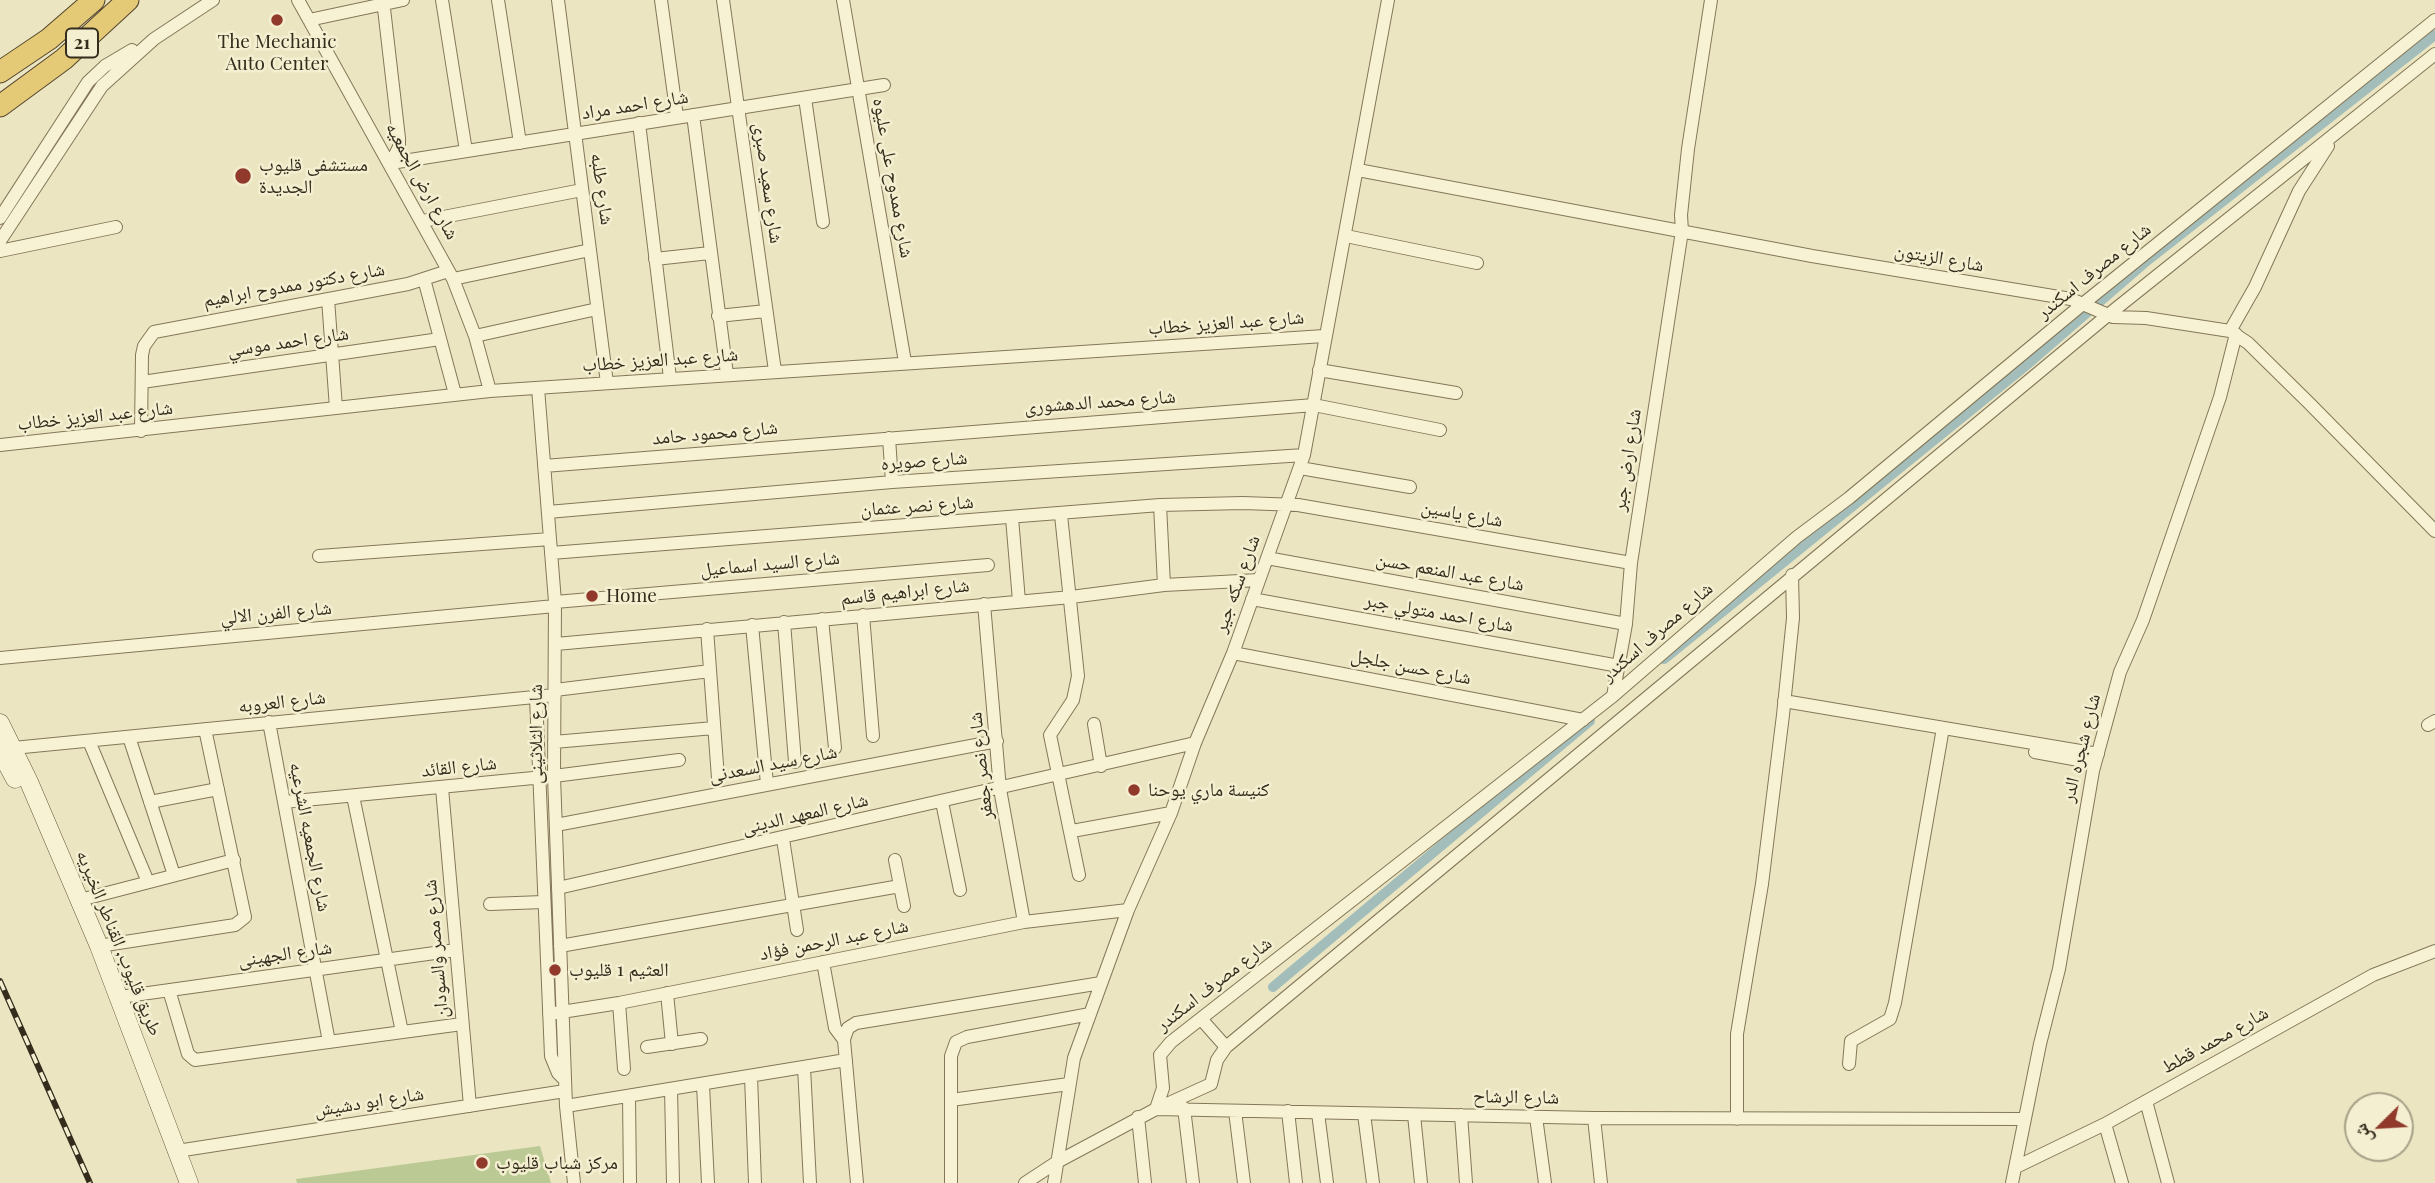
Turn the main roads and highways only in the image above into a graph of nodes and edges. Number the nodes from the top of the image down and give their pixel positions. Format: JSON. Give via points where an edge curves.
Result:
{"nodes":[{"id":1,"x":94,"y":0,"type":"edge"},
{"id":2,"x":128,"y":0,"type":"edge"},
{"id":3,"x":0,"y":72,"type":"edge"},
{"id":4,"x":0,"y":106,"type":"edge"},
{"id":5,"x":0,"y":723,"type":"edge"},
{"id":6,"x":6,"y":750,"type":"edge"},
{"id":7,"x":178,"y":1183,"type":"edge"},
{"id":8,"x":189,"y":1183,"type":"edge"}],
"edges":[{"from":1,"to":3,"type":"highway","number":"21"},
{"from":2,"to":4,"type":"highway","number":"21"},
{"from":5,"to":6,"type":"main road","name":"طريق قليوب, القناطر الخيريه"},
{"from":6,"to":7,"type":"main road","name":"طريق قليوب, القناطر الخيريه","via":[[89,949]]},
{"from":6,"to":8,"type":"main road","name":"طريق قليوب, القناطر الخيريه","via":[[80,900]]}]}
